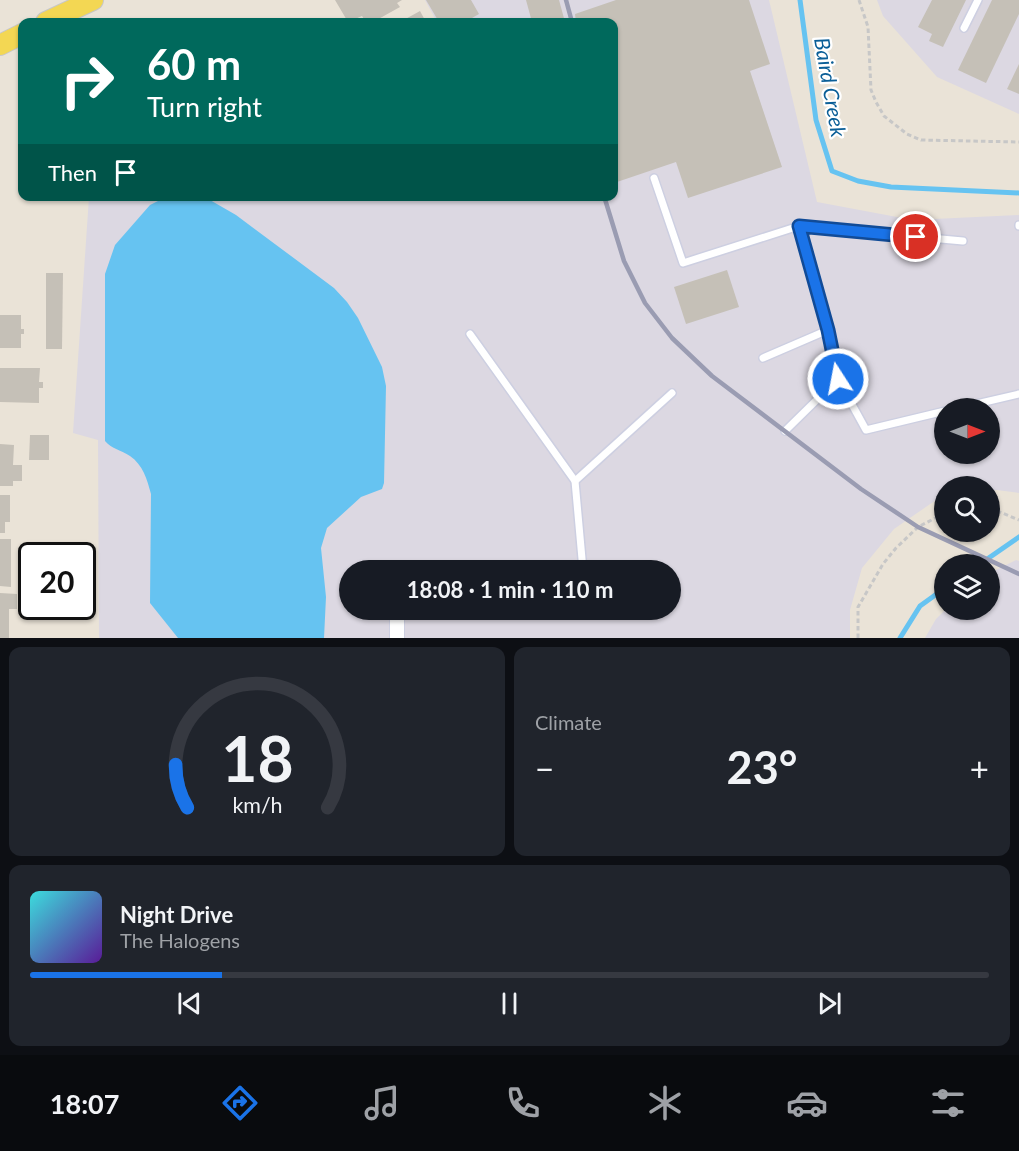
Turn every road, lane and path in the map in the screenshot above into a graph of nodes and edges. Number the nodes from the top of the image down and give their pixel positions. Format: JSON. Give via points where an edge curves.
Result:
{"nodes":[{"id":1,"x":93,"y":0,"type":"edge"},
{"id":2,"x":859,"y":0,"type":"edge"},
{"id":3,"x":978,"y":0,"type":"edge"},
{"id":4,"x":55,"y":18,"type":"edge"},
{"id":5,"x":964,"y":28,"type":"dead end"},
{"id":6,"x":18,"y":36,"type":"edge"},
{"id":7,"x":0,"y":45,"type":"edge"},
{"id":8,"x":1019,"y":142,"type":"edge"},
{"id":9,"x":654,"y":178,"type":"dead end"},
{"id":10,"x":799,"y":226,"type":"junction"},
{"id":11,"x":963,"y":241,"type":"dead end"},
{"id":12,"x":828,"y":330,"type":"junction"},
{"id":13,"x":470,"y":334,"type":"dead end"},
{"id":14,"x":763,"y":358,"type":"dead end"},
{"id":15,"x":838,"y":379,"type":"junction"},
{"id":16,"x":672,"y":393,"type":"dead end"},
{"id":17,"x":1019,"y":394,"type":"edge"},
{"id":18,"x":1000,"y":398,"type":"edge"},
{"id":19,"x":934,"y":414,"type":"edge"},
{"id":20,"x":785,"y":431,"type":"dead end"},
{"id":21,"x":575,"y":481,"type":"junction"},
{"id":22,"x":1000,"y":512,"type":"edge"},
{"id":23,"x":934,"y":519,"type":"edge"},
{"id":24,"x":1019,"y":520,"type":"edge"},
{"id":25,"x":582,"y":560,"type":"edge"},
{"id":26,"x":397,"y":620,"type":"edge"},
{"id":27,"x":397,"y":638,"type":"edge"},
{"id":28,"x":858,"y":638,"type":"edge"}],
"edges":[{"from":1,"to":4,"type":"main road"},
{"from":2,"to":8,"type":"path","via":[[868,27],[871,90],[884,116],[921,140]]},
{"from":3,"to":5,"type":"lane"},
{"from":6,"to":7,"type":"main road"},
{"from":9,"to":10,"type":"lane","via":[[683,263]]},
{"from":10,"to":11,"type":"lane"},
{"from":10,"to":12,"type":"lane"},
{"from":12,"to":14,"type":"lane"},
{"from":12,"to":15,"type":"lane"},
{"from":13,"to":21,"type":"lane"},
{"from":15,"to":19,"type":"lane","via":[[866,430]]},
{"from":15,"to":20,"type":"lane"},
{"from":16,"to":21,"type":"lane"},
{"from":17,"to":18,"type":"lane"},
{"from":21,"to":25,"type":"lane"},
{"from":22,"to":24,"type":"path"},
{"from":23,"to":28,"type":"path","via":[[918,527],[883,564],[858,607]]},
{"from":26,"to":27,"type":"street"}]}
